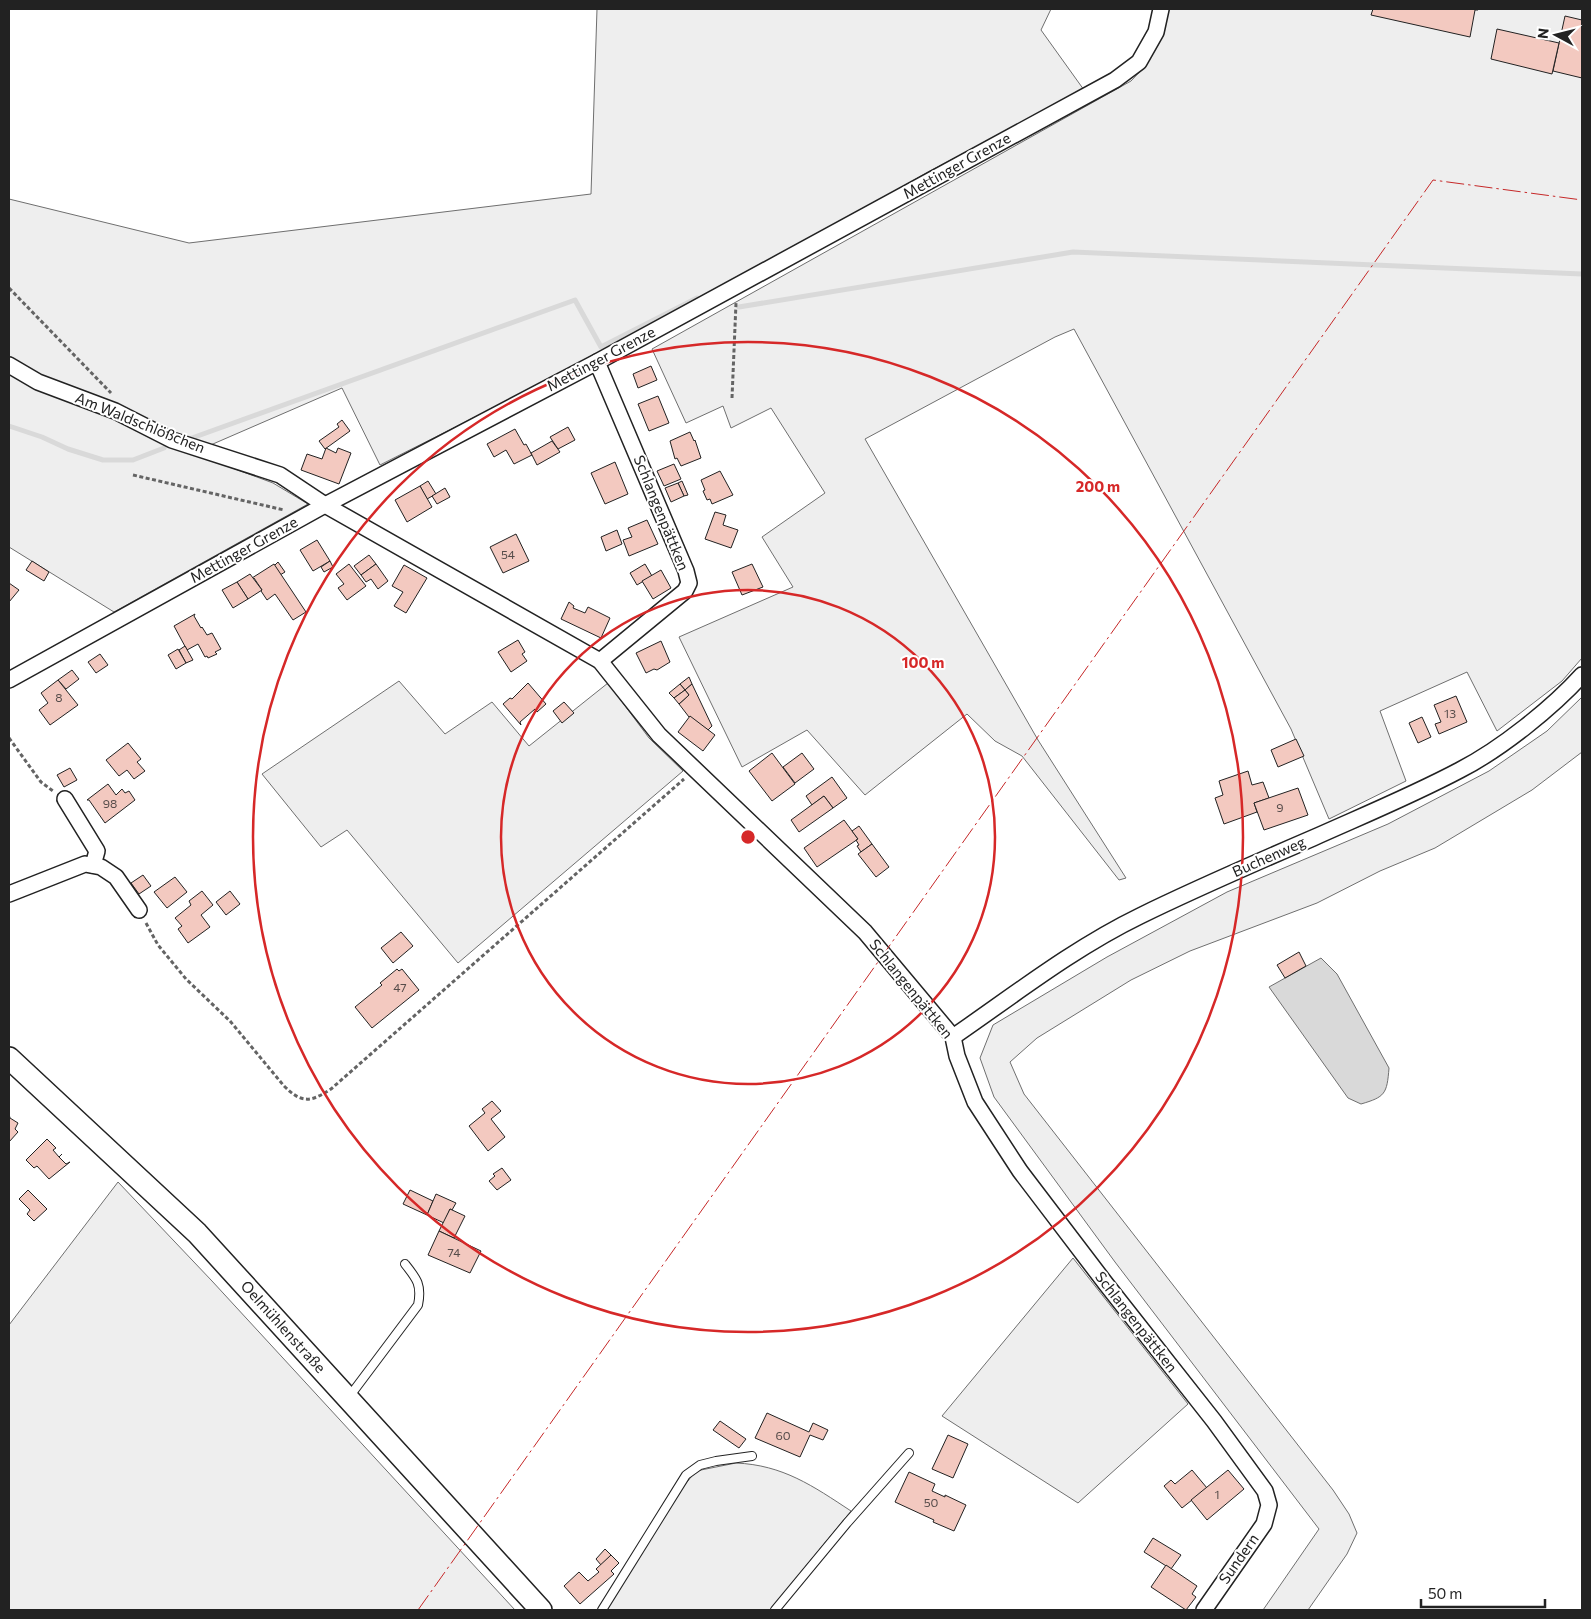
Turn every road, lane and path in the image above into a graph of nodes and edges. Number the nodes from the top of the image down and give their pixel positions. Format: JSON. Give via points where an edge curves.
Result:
{"nodes":[{"id":1,"x":1162,"y":9,"type":"edge"},
{"id":2,"x":737,"y":286,"type":"junction"},
{"id":3,"x":9,"y":288,"type":"edge"},
{"id":4,"x":597,"y":362,"type":"junction"},
{"id":5,"x":9,"y":365,"type":"edge"},
{"id":6,"x":732,"y":398,"type":"dead end"},
{"id":7,"x":123,"y":414,"type":"junction"},
{"id":8,"x":133,"y":475,"type":"dead end"},
{"id":9,"x":325,"y":505,"type":"junction"},
{"id":10,"x":306,"y":516,"type":"junction"},
{"id":11,"x":600,"y":661,"type":"junction"},
{"id":12,"x":1582,"y":675,"type":"edge"},
{"id":13,"x":9,"y":680,"type":"edge"},
{"id":14,"x":9,"y":738,"type":"edge"},
{"id":15,"x":702,"y":776,"type":"junction"},
{"id":16,"x":65,"y":799,"type":"joint"},
{"id":17,"x":93,"y":865,"type":"junction"},
{"id":18,"x":9,"y":894,"type":"edge"},
{"id":19,"x":139,"y":910,"type":"joint"},
{"id":20,"x":953,"y":1037,"type":"junction"},
{"id":21,"x":9,"y":1058,"type":"edge"},
{"id":22,"x":405,"y":1264,"type":"dead end"},
{"id":23,"x":348,"y":1398,"type":"junction"},
{"id":24,"x":909,"y":1453,"type":"dead end"},
{"id":25,"x":752,"y":1456,"type":"dead end"},
{"id":26,"x":1269,"y":1505,"type":"joint"},
{"id":27,"x":541,"y":1610,"type":"edge"},
{"id":28,"x":602,"y":1610,"type":"edge"},
{"id":29,"x":775,"y":1610,"type":"edge"},
{"id":30,"x":1204,"y":1610,"type":"edge"}],
"edges":[{"from":1,"to":2,"type":"street","name":"Mettinger Grenze","via":[[1156,32],[1139,62],[1115,80]]},
{"from":2,"to":4,"type":"street","name":"Mettinger Grenze"},
{"from":2,"to":6,"type":"path"},
{"from":3,"to":7,"type":"path","via":[[118,399]]},
{"from":4,"to":9,"type":"street","name":"Mettinger Grenze"},
{"from":4,"to":11,"type":"street","name":"Schlangenpättken","via":[[689,583],[686,591]]},
{"from":5,"to":7,"type":"street","name":"Am Waldschlößchen","via":[[38,382]]},
{"from":7,"to":9,"type":"street","name":"Am Waldschlößchen","via":[[172,440],[280,475]]},
{"from":8,"to":10,"type":"path"},
{"from":9,"to":10,"type":"street","name":"Mettinger Grenze"},
{"from":9,"to":11,"type":"street","name":"Schlangenpättken"},
{"from":10,"to":13,"type":"street","name":"Mettinger Grenze"},
{"from":11,"to":15,"type":"street","name":"Schlangenpättken","via":[[659,735]]},
{"from":12,"to":20,"type":"street","name":"Buchenweg","via":[[1509,739],[1462,769],[1138,916],[1090,943]]},
{"from":14,"to":16,"type":"path","via":[[41,782]]},
{"from":15,"to":19,"type":"path","via":[[684,779],[331,1089],[316,1098],[293,1096],[230,1021],[186,979],[158,945]]},
{"from":15,"to":20,"type":"street","name":"Schlangenpättken","via":[[865,932]]},
{"from":16,"to":17,"type":"street","via":[[97,851]]},
{"from":17,"to":18,"type":"street","via":[[85,864]]},
{"from":17,"to":19,"type":"street","via":[[116,877]]},
{"from":20,"to":26,"type":"street","name":"Schlangenpättken","via":[[975,1102],[1020,1171],[1214,1420],[1265,1491]]},
{"from":21,"to":23,"type":"street","name":"Oelmühlenstraße","via":[[197,1233]]},
{"from":22,"to":23,"type":"lane","via":[[418,1281],[418,1305]]},
{"from":23,"to":27,"type":"street","name":"Oelmühlenstraße"},
{"from":24,"to":29,"type":"lane"},
{"from":25,"to":28,"type":"lane","via":[[700,1465],[686,1475]]},
{"from":26,"to":30,"type":"street","name":"Sundern","via":[[1264,1524]]}]}
